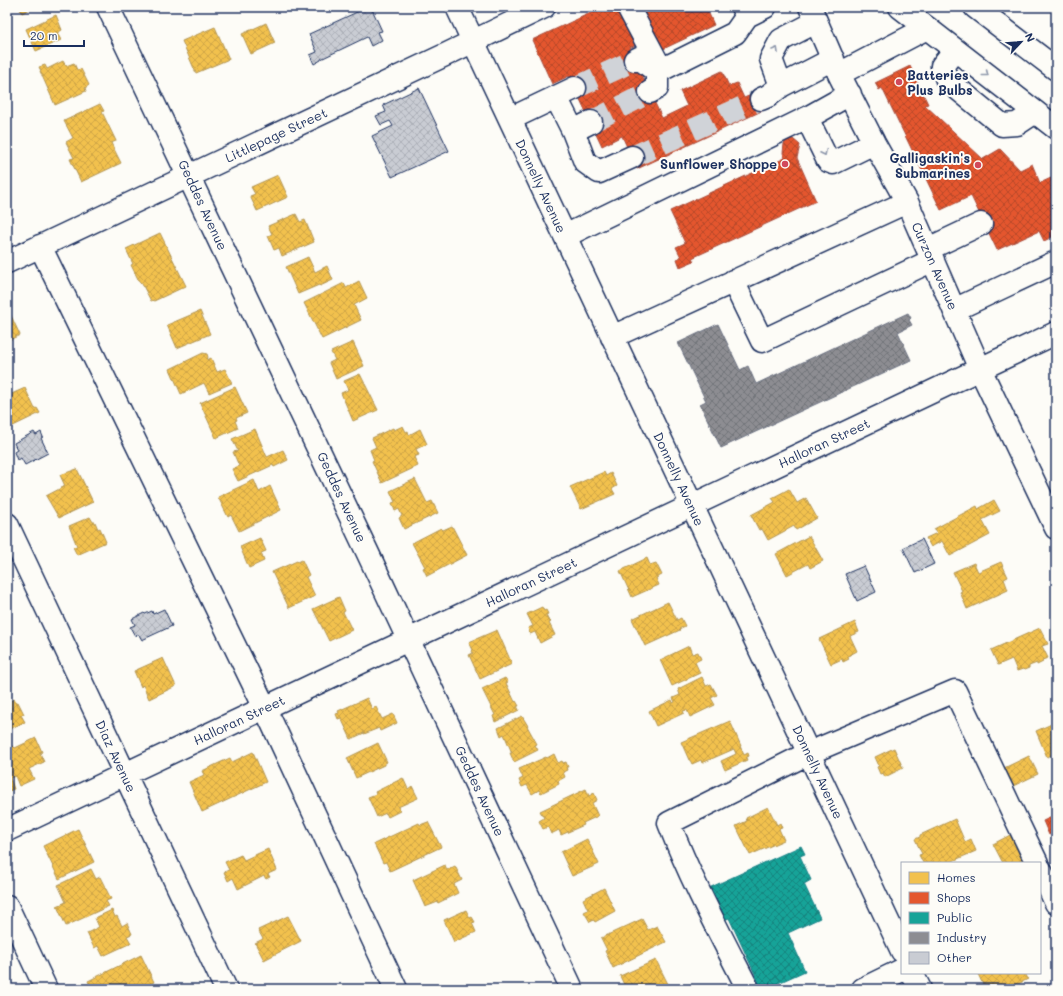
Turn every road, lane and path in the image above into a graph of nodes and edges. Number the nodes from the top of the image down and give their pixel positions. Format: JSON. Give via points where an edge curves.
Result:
{"nodes":[{"id":1,"x":108,"y":7,"type":"edge"},
{"id":2,"x":457,"y":7,"type":"edge"},
{"id":3,"x":544,"y":7,"type":"edge"},
{"id":4,"x":628,"y":7,"type":"edge"},
{"id":5,"x":900,"y":7,"type":"edge"},
{"id":6,"x":975,"y":7,"type":"edge"},
{"id":7,"x":751,"y":10,"type":"edge"},
{"id":8,"x":813,"y":14,"type":"edge"},
{"id":9,"x":927,"y":28,"type":"junction"},
{"id":10,"x":473,"y":42,"type":"junction"},
{"id":11,"x":955,"y":50,"type":"junction"},
{"id":12,"x":635,"y":60,"type":"tunnel mouth"},
{"id":13,"x":836,"y":67,"type":"junction"},
{"id":14,"x":1056,"y":69,"type":"edge"},
{"id":15,"x":659,"y":70,"type":"junction"},
{"id":16,"x":781,"y":86,"type":"junction"},
{"id":17,"x":575,"y":88,"type":"tunnel mouth"},
{"id":18,"x":650,"y":92,"type":"tunnel mouth"},
{"id":19,"x":850,"y":94,"type":"junction"},
{"id":20,"x":556,"y":97,"type":"junction"},
{"id":21,"x":761,"y":99,"type":"tunnel mouth"},
{"id":22,"x":1035,"y":112,"type":"junction"},
{"id":23,"x":808,"y":118,"type":"junction"},
{"id":24,"x":510,"y":119,"type":"junction"},
{"id":25,"x":1056,"y":128,"type":"edge"},
{"id":26,"x":874,"y":143,"type":"junction"},
{"id":27,"x":632,"y":156,"type":"tunnel mouth"},
{"id":28,"x":189,"y":176,"type":"junction"},
{"id":29,"x":907,"y":202,"type":"junction"},
{"id":30,"x":981,"y":224,"type":"dead end"},
{"id":31,"x":565,"y":236,"type":"junction"},
{"id":32,"x":40,"y":246,"type":"junction"},
{"id":33,"x":930,"y":255,"type":"junction"},
{"id":34,"x":7,"y":262,"type":"edge"},
{"id":35,"x":1056,"y":262,"type":"edge"},
{"id":36,"x":733,"y":281,"type":"junction"},
{"id":37,"x":954,"y":310,"type":"junction"},
{"id":38,"x":1056,"y":333,"type":"edge"},
{"id":39,"x":612,"y":337,"type":"junction"},
{"id":40,"x":980,"y":369,"type":"junction"},
{"id":41,"x":692,"y":506,"type":"junction"},
{"id":42,"x":7,"y":524,"type":"edge"},
{"id":43,"x":1056,"y":528,"type":"edge"},
{"id":44,"x":409,"y":640,"type":"junction"},
{"id":45,"x":265,"y":708,"type":"junction"},
{"id":46,"x":809,"y":753,"type":"junction"},
{"id":47,"x":125,"y":774,"type":"junction"},
{"id":48,"x":7,"y":830,"type":"edge"},
{"id":49,"x":1037,"y":862,"type":"edge"},
{"id":50,"x":1041,"y":872,"type":"edge"},
{"id":51,"x":1051,"y":901,"type":"edge"},
{"id":52,"x":7,"y":906,"type":"edge"},
{"id":53,"x":901,"y":949,"type":"edge"},
{"id":54,"x":901,"y":970,"type":"edge"},
{"id":55,"x":912,"y":974,"type":"edge"},
{"id":56,"x":46,"y":989,"type":"edge"},
{"id":57,"x":226,"y":989,"type":"edge"},
{"id":58,"x":396,"y":989,"type":"edge"},
{"id":59,"x":572,"y":989,"type":"edge"},
{"id":60,"x":748,"y":989,"type":"edge"},
{"id":61,"x":863,"y":989,"type":"edge"},
{"id":62,"x":920,"y":989,"type":"edge"}],
"edges":[{"from":1,"to":28,"type":"street","name":"Geddes Avenue"},
{"from":2,"to":10,"type":"street","name":"Donnelly Avenue"},
{"from":3,"to":10,"type":"street","name":"Littlepage Street"},
{"from":4,"to":15,"type":"street"},
{"from":5,"to":9,"type":"street"},
{"from":6,"to":14,"type":"street"},
{"from":7,"to":15,"type":"street","via":[[735,33]]},
{"from":8,"to":13,"type":"street","name":"Curzon Avenue"},
{"from":16,"to":8,"type":"street","one_way":true,"via":[[771,59],[781,40]]},
{"from":9,"to":11,"type":"street"},
{"from":9,"to":13,"type":"street"},
{"from":10,"to":24,"type":"street","name":"Donnelly Avenue"},
{"from":10,"to":28,"type":"street","name":"Littlepage Street"},
{"from":11,"to":22,"type":"street","one_way":true},
{"from":11,"to":22,"type":"street","via":[[942,66],[947,80],[1002,125],[1017,124]]},
{"from":12,"to":15,"type":"street","via":[[639,58]]},
{"from":13,"to":16,"type":"street"},
{"from":13,"to":19,"type":"street","name":"Curzon Avenue"},
{"from":15,"to":18,"type":"street","via":[[658,88]]},
{"from":16,"to":21,"type":"street"},
{"from":17,"to":20,"type":"street"},
{"from":19,"to":23,"type":"street"},
{"from":19,"to":26,"type":"street","name":"Curzon Avenue"},
{"from":20,"to":24,"type":"street"},
{"from":20,"to":27,"type":"street","via":[[582,126],[585,162],[599,172]]},
{"from":22,"to":25,"type":"street"},
{"from":23,"to":26,"type":"street","one_way":true,"via":[[828,161],[833,163]]},
{"from":23,"to":31,"type":"street"},
{"from":24,"to":31,"type":"street","name":"Donnelly Avenue"},
{"from":26,"to":29,"type":"street","name":"Curzon Avenue"},
{"from":28,"to":32,"type":"street","name":"Littlepage Street"},
{"from":28,"to":44,"type":"street","name":"Geddes Avenue"},
{"from":29,"to":33,"type":"street","name":"Curzon Avenue"},
{"from":29,"to":36,"type":"street"},
{"from":30,"to":33,"type":"street"},
{"from":31,"to":39,"type":"street","name":"Donnelly Avenue"},
{"from":32,"to":34,"type":"street","name":"Littlepage Street"},
{"from":32,"to":45,"type":"street"},
{"from":33,"to":36,"type":"street","via":[[762,341]]},
{"from":33,"to":37,"type":"street","name":"Curzon Avenue"},
{"from":35,"to":37,"type":"street"},
{"from":36,"to":39,"type":"street"},
{"from":37,"to":40,"type":"street","name":"Curzon Avenue"},
{"from":38,"to":40,"type":"street","name":"Halloran Street"},
{"from":39,"to":41,"type":"street","name":"Donnelly Avenue"},
{"from":40,"to":41,"type":"street","name":"Halloran Street"},
{"from":40,"to":43,"type":"street","name":"Curzon Avenue"},
{"from":41,"to":44,"type":"street","name":"Halloran Street"},
{"from":41,"to":46,"type":"street","name":"Donnelly Avenue"},
{"from":42,"to":47,"type":"street","name":"Diaz Avenue"},
{"from":44,"to":45,"type":"street","name":"Halloran Street"},
{"from":44,"to":59,"type":"street","name":"Geddes Avenue"},
{"from":45,"to":47,"type":"street","name":"Halloran Street"},
{"from":45,"to":58,"type":"street"},
{"from":46,"to":49,"type":"street","via":[[955,691]]},
{"from":46,"to":53,"type":"street","name":"Donnelly Avenue"},
{"from":46,"to":60,"type":"street","via":[[669,823],[701,895]]},
{"from":47,"to":48,"type":"street","name":"Halloran Street"},
{"from":47,"to":57,"type":"street","name":"Diaz Avenue"},
{"from":50,"to":51,"type":"street"},
{"from":52,"to":56,"type":"street"},
{"from":54,"to":61,"type":"street"},
{"from":55,"to":62,"type":"street"}]}
